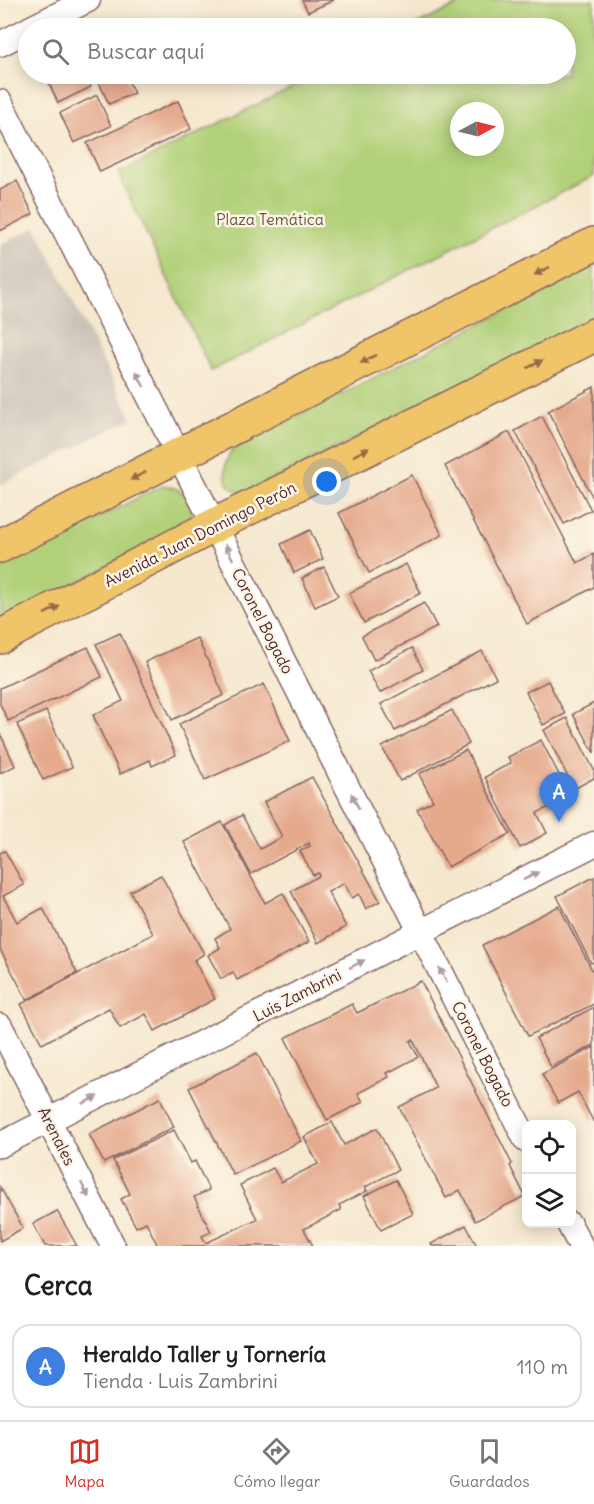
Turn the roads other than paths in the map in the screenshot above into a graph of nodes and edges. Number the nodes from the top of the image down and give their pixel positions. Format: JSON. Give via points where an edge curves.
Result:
{"nodes":[{"id":1,"x":88,"y":0,"type":"edge"},
{"id":2,"x":52,"y":18,"type":"edge"},
{"id":3,"x":18,"y":35,"type":"edge"},
{"id":4,"x":0,"y":44,"type":"edge"},
{"id":5,"x":0,"y":102,"type":"edge"},
{"id":6,"x":594,"y":244,"type":"edge"},
{"id":7,"x":594,"y":335,"type":"edge"},
{"id":8,"x":179,"y":455,"type":"junction"},
{"id":9,"x":215,"y":525,"type":"junction"},
{"id":10,"x":0,"y":546,"type":"edge"},
{"id":11,"x":0,"y":637,"type":"edge"},
{"id":12,"x":594,"y":844,"type":"edge"},
{"id":13,"x":421,"y":932,"type":"junction"},
{"id":14,"x":0,"y":1026,"type":"edge"},
{"id":15,"x":50,"y":1120,"type":"junction"},
{"id":16,"x":522,"y":1132,"type":"edge"},
{"id":17,"x":0,"y":1145,"type":"edge"},
{"id":18,"x":571,"y":1228,"type":"edge"},
{"id":19,"x":113,"y":1246,"type":"edge"},
{"id":20,"x":580,"y":1246,"type":"edge"}],
"edges":[{"from":1,"to":2,"type":"street"},
{"from":3,"to":4,"type":"street"},
{"from":8,"to":5,"type":"street","name":"Coronel Bogado","one_way":true},
{"from":6,"to":8,"type":"main road","one_way":true},
{"from":9,"to":7,"type":"main road","name":"Avenida Juan Domingo Perón","one_way":true},
{"from":8,"to":9,"type":"street","name":"Coronel Bogado"},
{"from":8,"to":10,"type":"main road","one_way":true},
{"from":11,"to":9,"type":"main road","name":"Avenida Juan Domingo Perón","one_way":true},
{"from":13,"to":9,"type":"street","name":"Coronel Bogado","one_way":true},
{"from":13,"to":12,"type":"street","name":"Luis Zambrini","one_way":true},
{"from":15,"to":13,"type":"street","name":"Luis Zambrini","one_way":true},
{"from":16,"to":13,"type":"street","name":"Coronel Bogado","one_way":true},
{"from":14,"to":15,"type":"street","name":"Arenales"},
{"from":15,"to":17,"type":"street","name":"Luis Zambrini"},
{"from":15,"to":19,"type":"street","name":"Arenales","one_way":true},
{"from":18,"to":20,"type":"street"}]}
